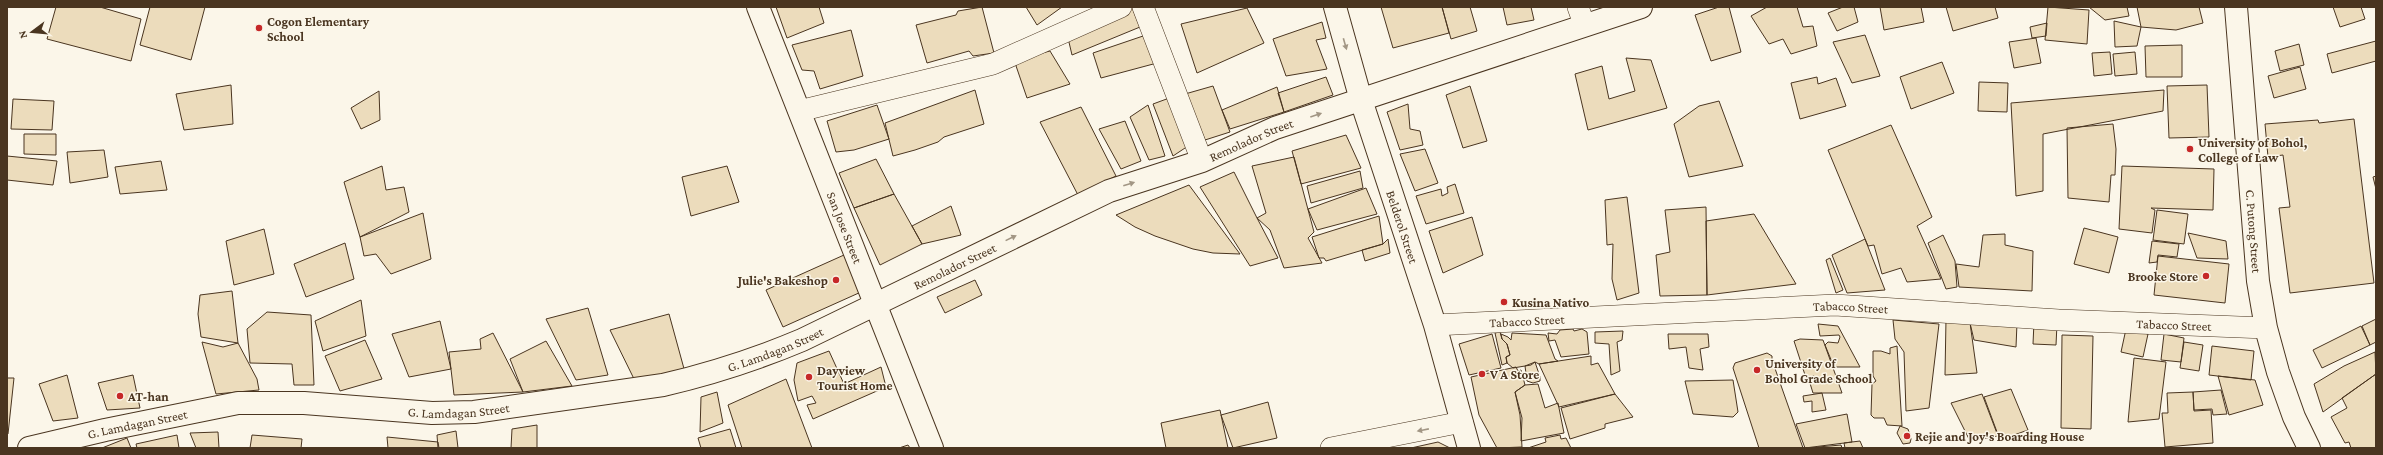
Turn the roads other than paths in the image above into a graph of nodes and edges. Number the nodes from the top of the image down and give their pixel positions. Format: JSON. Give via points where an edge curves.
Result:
{"nodes":[{"id":1,"x":758,"y":7,"type":"edge"},
{"id":2,"x":1121,"y":7,"type":"edge"},
{"id":3,"x":1143,"y":7,"type":"edge"},
{"id":4,"x":1335,"y":7,"type":"edge"},
{"id":5,"x":1641,"y":7,"type":"edge"},
{"id":6,"x":2236,"y":7,"type":"edge"},
{"id":7,"x":1581,"y":16,"type":"edge"},
{"id":8,"x":1362,"y":100,"type":"junction"},
{"id":9,"x":799,"y":111,"type":"junction"},
{"id":10,"x":1202,"y":161,"type":"junction"},
{"id":11,"x":876,"y":306,"type":"junction"},
{"id":12,"x":1435,"y":325,"type":"junction"},
{"id":13,"x":2266,"y":328,"type":"junction"},
{"id":14,"x":1462,"y":422,"type":"junction"},
{"id":15,"x":29,"y":448,"type":"edge"},
{"id":16,"x":932,"y":448,"type":"edge"},
{"id":17,"x":1331,"y":448,"type":"edge"},
{"id":18,"x":1469,"y":448,"type":"edge"},
{"id":19,"x":2309,"y":448,"type":"edge"}],
"edges":[{"from":1,"to":9,"type":"street","name":"San Jose Street"},
{"from":2,"to":9,"type":"street","via":[[993,64]]},
{"from":3,"to":10,"type":"street"},
{"from":4,"to":8,"type":"street","name":"Belderol Street","one_way":true},
{"from":5,"to":7,"type":"street","name":"Remolador Street"},
{"from":6,"to":13,"type":"street","name":"C. Putong Street","via":[[2252,227]]},
{"from":7,"to":8,"type":"street","name":"Remolador Street"},
{"from":10,"to":8,"type":"street","name":"Remolador Street","one_way":true,"via":[[1275,128]]},
{"from":8,"to":12,"type":"street","name":"Belderol Street"},
{"from":9,"to":11,"type":"street","name":"San Jose Street"},
{"from":11,"to":10,"type":"street","name":"Remolador Street","one_way":true,"via":[[1109,191]]},
{"from":11,"to":15,"type":"street","name":"G. Lamdagan Street","via":[[769,354],[663,385],[474,412],[432,413],[304,403],[238,403]]},
{"from":11,"to":16,"type":"street","name":"San Jose Street"},
{"from":12,"to":13,"type":"street","name":"Tabacco Street","via":[[1835,305],[2052,319]]},
{"from":12,"to":14,"type":"street","name":"Belderol Street"},
{"from":13,"to":19,"type":"street","name":"C. Putong Street","via":[[2291,409]]},
{"from":14,"to":17,"type":"street","one_way":true},
{"from":14,"to":18,"type":"street","name":"Belderol Street"}]}
